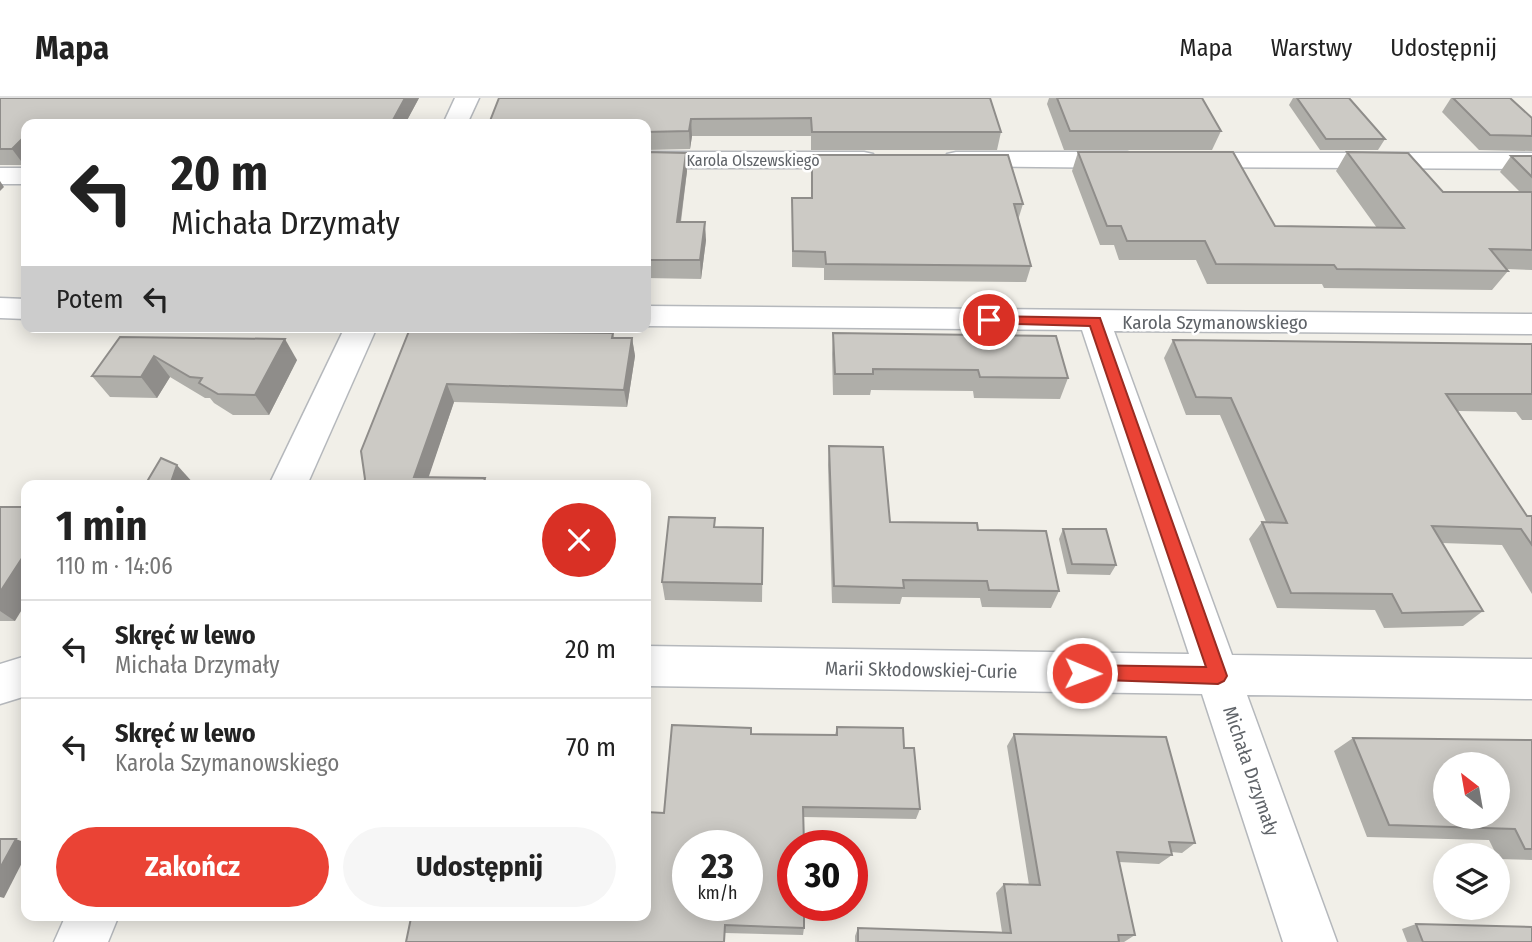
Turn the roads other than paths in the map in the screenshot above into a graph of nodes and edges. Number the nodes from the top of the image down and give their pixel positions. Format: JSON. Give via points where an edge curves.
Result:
{"nodes":[{"id":1,"x":467,"y":98,"type":"edge"},
{"id":2,"x":457,"y":119,"type":"edge"},
{"id":3,"x":651,"y":160,"type":"edge"},
{"id":4,"x":895,"y":160,"type":"edge"},
{"id":5,"x":937,"y":160,"type":"edge"},
{"id":6,"x":1532,"y":161,"type":"edge"},
{"id":7,"x":0,"y":176,"type":"edge"},
{"id":8,"x":21,"y":176,"type":"edge"},
{"id":9,"x":0,"y":309,"type":"edge"},
{"id":10,"x":21,"y":309,"type":"edge"},
{"id":11,"x":651,"y":316,"type":"edge"},
{"id":12,"x":1095,"y":321,"type":"junction"},
{"id":13,"x":1532,"y":324,"type":"edge"},
{"id":14,"x":358,"y":333,"type":"edge"},
{"id":15,"x":290,"y":480,"type":"edge"},
{"id":16,"x":651,"y":666,"type":"edge"},
{"id":17,"x":1218,"y":676,"type":"junction"},
{"id":18,"x":21,"y":678,"type":"edge"},
{"id":19,"x":1532,"y":679,"type":"edge"},
{"id":20,"x":0,"y":684,"type":"edge"},
{"id":21,"x":90,"y":921,"type":"edge"},
{"id":22,"x":81,"y":942,"type":"edge"},
{"id":23,"x":1310,"y":942,"type":"edge"}],
"edges":[{"from":1,"to":2,"type":"street"},
{"from":3,"to":4,"type":"street","name":"Karola Olszewskiego"},
{"from":5,"to":6,"type":"street"},
{"from":7,"to":8,"type":"street"},
{"from":9,"to":10,"type":"street"},
{"from":11,"to":12,"type":"street","name":"Karola Szymanowskiego"},
{"from":12,"to":13,"type":"street","name":"Karola Szymanowskiego"},
{"from":12,"to":17,"type":"street","name":"Michała Drzymały"},
{"from":14,"to":15,"type":"street"},
{"from":16,"to":17,"type":"street","name":"Marii Skłodowskiej-Curie"},
{"from":17,"to":19,"type":"street","name":"Marii Skłodowskiej-Curie"},
{"from":17,"to":23,"type":"street","name":"Michała Drzymały"},
{"from":18,"to":20,"type":"street"},
{"from":21,"to":22,"type":"street"}]}
